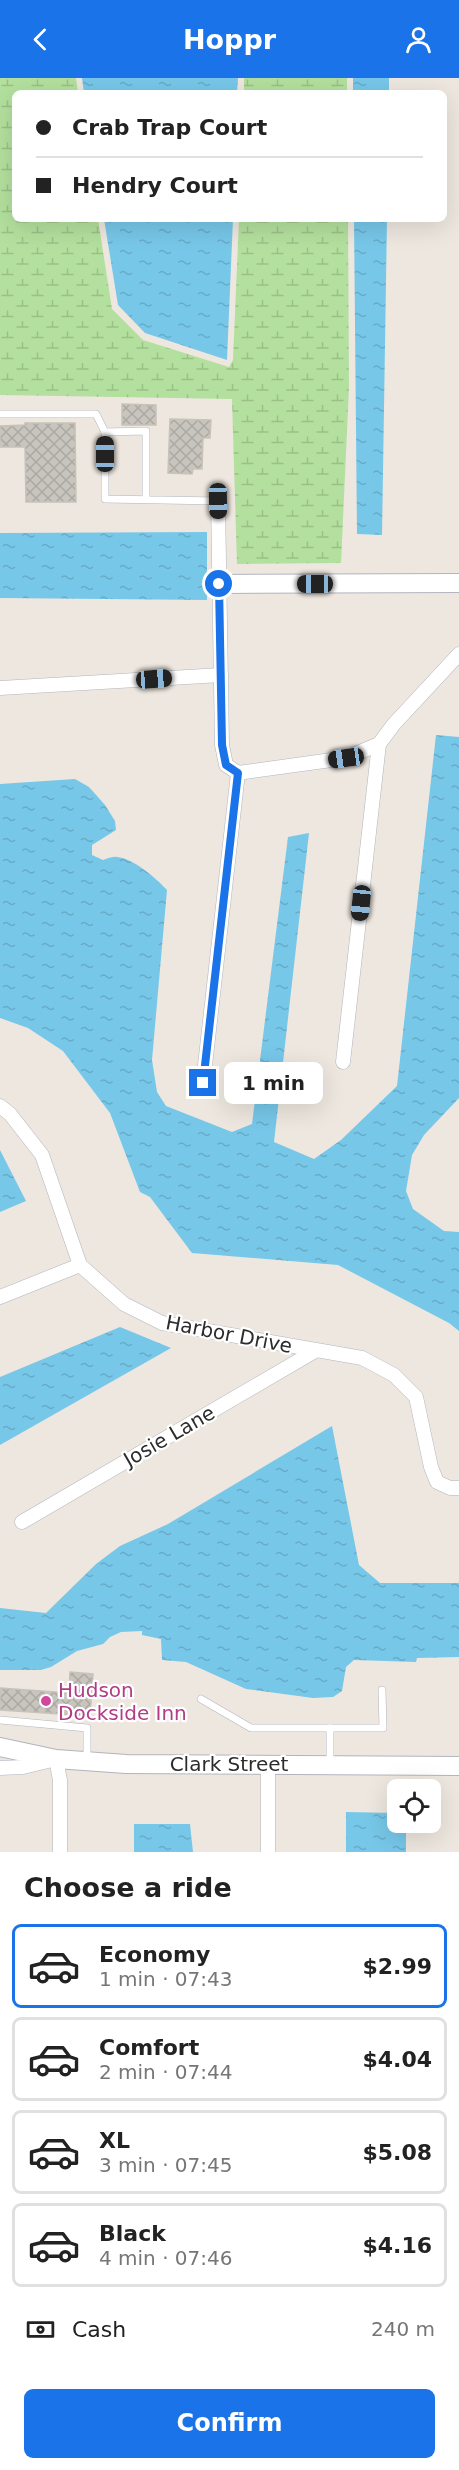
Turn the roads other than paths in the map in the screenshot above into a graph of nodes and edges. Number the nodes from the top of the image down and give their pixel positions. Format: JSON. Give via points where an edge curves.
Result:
{"nodes":[{"id":1,"x":0,"y":414,"type":"edge"},
{"id":2,"x":105,"y":432,"type":"junction"},
{"id":3,"x":146,"y":500,"type":"junction"},
{"id":4,"x":218,"y":501,"type":"joint"},
{"id":5,"x":459,"y":583,"type":"edge"},
{"id":6,"x":219,"y":584,"type":"junction"},
{"id":7,"x":459,"y":654,"type":"edge"},
{"id":8,"x":221,"y":675,"type":"junction"},
{"id":9,"x":0,"y":688,"type":"edge"},
{"id":10,"x":379,"y":744,"type":"junction"},
{"id":11,"x":238,"y":773,"type":"junction"},
{"id":12,"x":343,"y":1062,"type":"dead end"},
{"id":13,"x":203,"y":1083,"type":"dead end"},
{"id":14,"x":0,"y":1106,"type":"edge"},
{"id":15,"x":80,"y":1265,"type":"junction"},
{"id":16,"x":0,"y":1297,"type":"edge"},
{"id":17,"x":315,"y":1351,"type":"junction"},
{"id":18,"x":459,"y":1488,"type":"edge"},
{"id":19,"x":22,"y":1522,"type":"dead end"},
{"id":20,"x":382,"y":1690,"type":"dead end"},
{"id":21,"x":201,"y":1699,"type":"dead end"},
{"id":22,"x":0,"y":1720,"type":"edge"},
{"id":23,"x":330,"y":1728,"type":"junction"},
{"id":24,"x":0,"y":1747,"type":"edge"},
{"id":25,"x":56,"y":1759,"type":"junction"},
{"id":26,"x":87,"y":1761,"type":"junction"},
{"id":27,"x":268,"y":1764,"type":"junction"},
{"id":28,"x":330,"y":1765,"type":"junction"},
{"id":29,"x":459,"y":1766,"type":"edge"},
{"id":30,"x":0,"y":1768,"type":"edge"},
{"id":31,"x":60,"y":1852,"type":"edge"},
{"id":32,"x":268,"y":1852,"type":"edge"}],
"edges":[{"from":1,"to":2,"type":"lane","via":[[96,414]]},
{"from":2,"to":3,"type":"lane","via":[[105,499]]},
{"from":2,"to":3,"type":"lane","via":[[146,431]]},
{"from":3,"to":4,"type":"lane"},
{"from":4,"to":6,"type":"street"},
{"from":5,"to":6,"type":"street"},
{"from":6,"to":8,"type":"street"},
{"from":7,"to":10,"type":"street"},
{"from":8,"to":9,"type":"street"},
{"from":8,"to":11,"type":"street","via":[[222,745],[226,765]]},
{"from":10,"to":11,"type":"street","via":[[346,758]]},
{"from":10,"to":12,"type":"street"},
{"from":11,"to":13,"type":"street"},
{"from":14,"to":15,"type":"street","name":"Harbor Drive","via":[[42,1155]]},
{"from":15,"to":16,"type":"street"},
{"from":15,"to":17,"type":"street","name":"Harbor Drive","via":[[124,1304],[162,1323]]},
{"from":17,"to":18,"type":"street","name":"Harbor Drive","via":[[362,1358],[394,1375],[416,1397],[437,1482]]},
{"from":17,"to":19,"type":"street","name":"Josie Lane"},
{"from":20,"to":23,"type":"lane","via":[[383,1728]]},
{"from":21,"to":23,"type":"lane","via":[[250,1728]]},
{"from":22,"to":26,"type":"lane","via":[[87,1728]]},
{"from":23,"to":28,"type":"lane"},
{"from":24,"to":25,"type":"street","name":"Clark Street"},
{"from":25,"to":26,"type":"street","name":"Clark Street"},
{"from":25,"to":30,"type":"street"},
{"from":25,"to":31,"type":"street","via":[[60,1780]]},
{"from":26,"to":27,"type":"street","name":"Clark Street"},
{"from":27,"to":28,"type":"street","name":"Clark Street"},
{"from":27,"to":32,"type":"street"},
{"from":28,"to":29,"type":"street","name":"Clark Street"}]}
